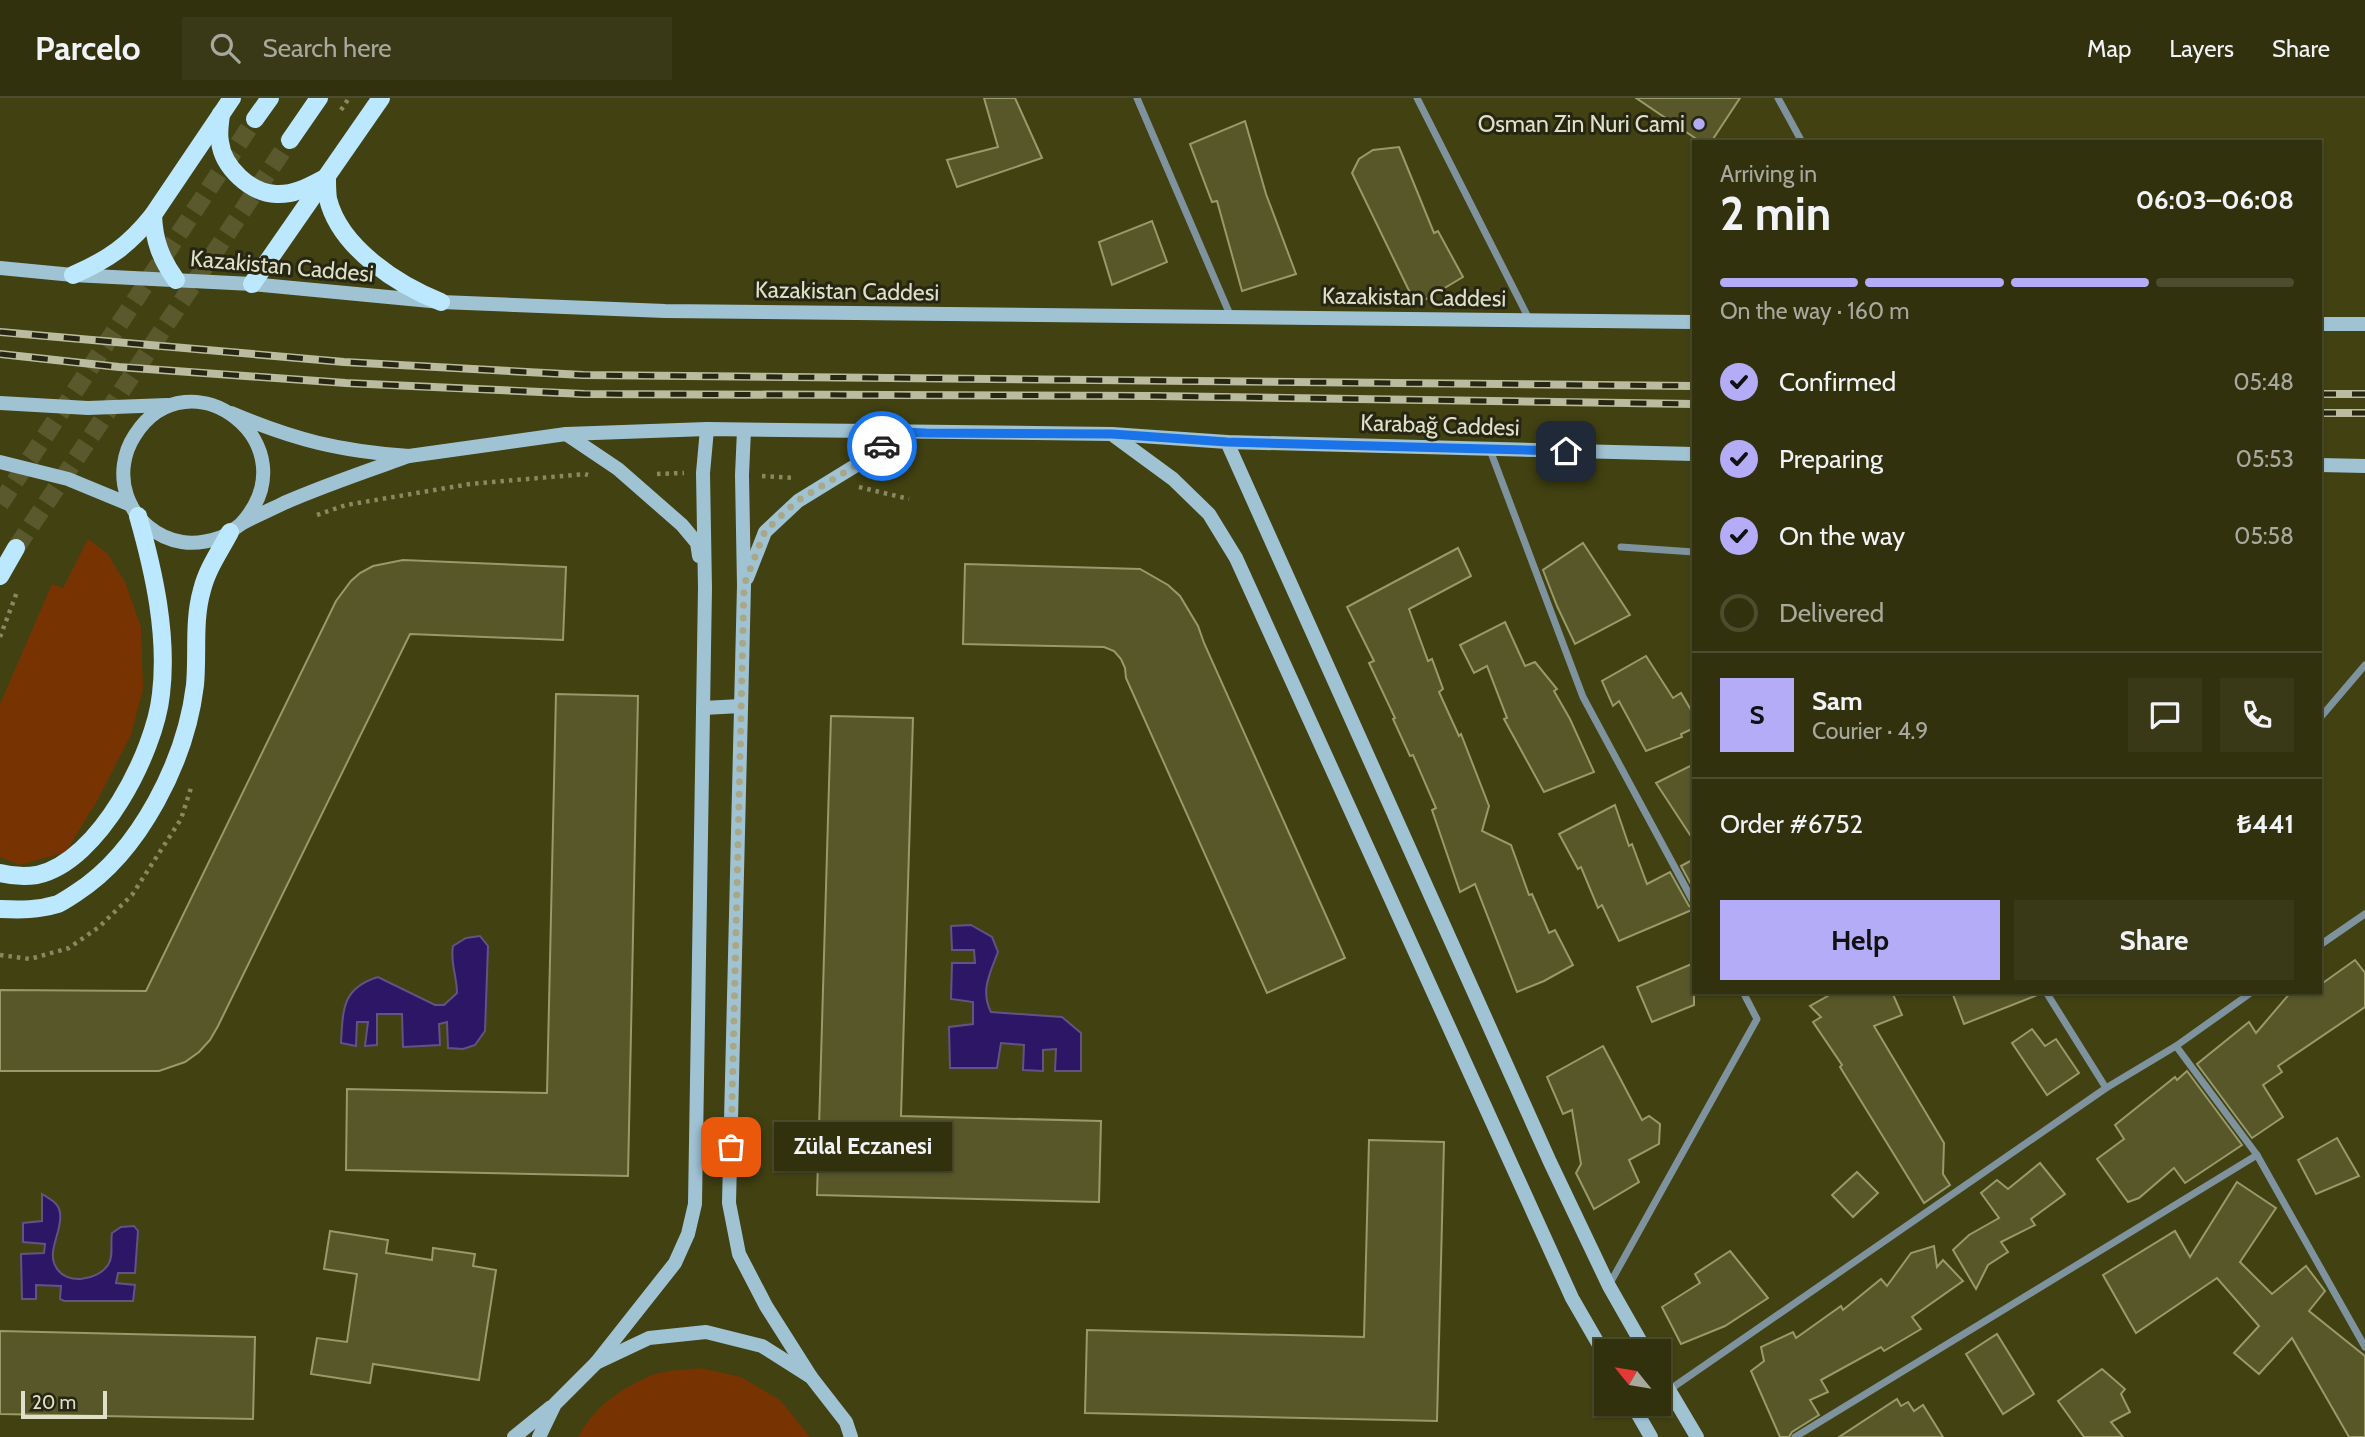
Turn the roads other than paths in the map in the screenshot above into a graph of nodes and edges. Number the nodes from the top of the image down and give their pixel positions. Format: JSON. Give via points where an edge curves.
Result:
{"nodes":[{"id":1,"x":232,"y":98,"type":"edge"},
{"id":2,"x":270,"y":98,"type":"edge"},
{"id":3,"x":319,"y":98,"type":"edge"},
{"id":4,"x":381,"y":98,"type":"edge"},
{"id":5,"x":1136,"y":98,"type":"edge"},
{"id":6,"x":1417,"y":98,"type":"edge"},
{"id":7,"x":1778,"y":98,"type":"edge"},
{"id":8,"x":221,"y":114,"type":"junction"},
{"id":9,"x":256,"y":119,"type":"tunnel mouth"},
{"id":10,"x":290,"y":140,"type":"tunnel mouth"},
{"id":11,"x":1801,"y":140,"type":"edge"},
{"id":12,"x":327,"y":177,"type":"junction"},
{"id":13,"x":153,"y":215,"type":"junction"},
{"id":14,"x":0,"y":268,"type":"edge"},
{"id":15,"x":73,"y":275,"type":"junction"},
{"id":16,"x":176,"y":280,"type":"junction"},
{"id":17,"x":252,"y":284,"type":"junction"},
{"id":18,"x":441,"y":302,"type":"junction"},
{"id":19,"x":1231,"y":317,"type":"junction"},
{"id":20,"x":1531,"y":321,"type":"junction"},
{"id":21,"x":1692,"y":322,"type":"edge"},
{"id":22,"x":2322,"y":324,"type":"edge"},
{"id":23,"x":2365,"y":324,"type":"edge"},
{"id":24,"x":0,"y":403,"type":"edge"},
{"id":25,"x":179,"y":404,"type":"junction"},
{"id":26,"x":231,"y":413,"type":"junction"},
{"id":27,"x":707,"y":429,"type":"junction"},
{"id":28,"x":744,"y":430,"type":"junction"},
{"id":29,"x":900,"y":432,"type":"junction"},
{"id":30,"x":566,"y":434,"type":"junction"},
{"id":31,"x":1112,"y":434,"type":"junction"},
{"id":32,"x":1227,"y":442,"type":"junction"},
{"id":33,"x":1490,"y":449,"type":"junction"},
{"id":34,"x":1692,"y":454,"type":"edge"},
{"id":35,"x":409,"y":456,"type":"junction"},
{"id":36,"x":0,"y":462,"type":"edge"},
{"id":37,"x":2322,"y":465,"type":"edge"},
{"id":38,"x":2365,"y":466,"type":"edge"},
{"id":39,"x":134,"y":510,"type":"junction"},
{"id":40,"x":235,"y":528,"type":"junction"},
{"id":41,"x":1621,"y":547,"type":"dead end"},
{"id":42,"x":16,"y":548,"type":"tunnel mouth"},
{"id":43,"x":1692,"y":552,"type":"edge"},
{"id":44,"x":0,"y":576,"type":"edge"},
{"id":45,"x":744,"y":585,"type":"junction"},
{"id":46,"x":705,"y":589,"type":"junction"},
{"id":47,"x":2365,"y":665,"type":"edge"},
{"id":48,"x":741,"y":706,"type":"junction"},
{"id":49,"x":703,"y":708,"type":"junction"},
{"id":50,"x":2322,"y":716,"type":"edge"},
{"id":51,"x":0,"y":873,"type":"edge"},
{"id":52,"x":1692,"y":899,"type":"edge"},
{"id":53,"x":0,"y":909,"type":"edge"},
{"id":54,"x":2365,"y":914,"type":"edge"},
{"id":55,"x":2322,"y":944,"type":"edge"},
{"id":56,"x":1744,"y":994,"type":"edge"},
{"id":57,"x":2047,"y":994,"type":"edge"},
{"id":58,"x":2249,"y":994,"type":"edge"},
{"id":59,"x":2176,"y":1046,"type":"junction"},
{"id":60,"x":2106,"y":1088,"type":"junction"},
{"id":61,"x":2257,"y":1154,"type":"junction"},
{"id":62,"x":1609,"y":1286,"type":"junction"},
{"id":63,"x":1596,"y":1339,"type":"edge"},
{"id":64,"x":1639,"y":1339,"type":"edge"},
{"id":65,"x":2365,"y":1347,"type":"edge"},
{"id":66,"x":596,"y":1363,"type":"junction"},
{"id":67,"x":811,"y":1377,"type":"junction"},
{"id":68,"x":1671,"y":1389,"type":"edge"},
{"id":69,"x":1671,"y":1393,"type":"edge"},
{"id":70,"x":555,"y":1404,"type":"junction"},
{"id":71,"x":1639,"y":1416,"type":"edge"},
{"id":72,"x":846,"y":1422,"type":"junction"},
{"id":73,"x":514,"y":1437,"type":"edge"},
{"id":74,"x":539,"y":1437,"type":"edge"},
{"id":75,"x":851,"y":1437,"type":"edge"},
{"id":76,"x":863,"y":1437,"type":"edge"},
{"id":77,"x":1651,"y":1437,"type":"edge"},
{"id":78,"x":1697,"y":1437,"type":"edge"},
{"id":79,"x":1795,"y":1437,"type":"edge"}],
"edges":[{"from":1,"to":8,"type":"main road"},
{"from":2,"to":9,"type":"main road"},
{"from":3,"to":10,"type":"main road"},
{"from":4,"to":12,"type":"main road"},
{"from":5,"to":19,"type":"street"},
{"from":6,"to":20,"type":"street"},
{"from":7,"to":11,"type":"street"},
{"from":8,"to":12,"type":"main road","via":[[223,155],[248,183],[273,194],[289,193]]},
{"from":8,"to":13,"type":"main road"},
{"from":12,"to":17,"type":"main road"},
{"from":12,"to":18,"type":"main road","via":[[335,215],[358,248],[396,280]]},
{"from":13,"to":15,"type":"main road","via":[[110,257]]},
{"from":13,"to":16,"type":"main road","via":[[158,250]]},
{"from":14,"to":15,"type":"main road","name":"Kazakistan Caddesi"},
{"from":15,"to":16,"type":"main road","name":"Kazakistan Caddesi"},
{"from":16,"to":17,"type":"main road","name":"Kazakistan Caddesi"},
{"from":17,"to":18,"type":"main road","name":"Kazakistan Caddesi"},
{"from":18,"to":19,"type":"main road","name":"Kazakistan Caddesi","via":[[665,311]]},
{"from":19,"to":20,"type":"main road","name":"Kazakistan Caddesi"},
{"from":20,"to":21,"type":"main road","name":"Kazakistan Caddesi"},
{"from":22,"to":23,"type":"main road"},
{"from":24,"to":25,"type":"main road","via":[[88,408]]},
{"from":25,"to":26,"type":"main road","via":[[206,403]]},
{"from":25,"to":39,"type":"main road","via":[[148,419],[128,448],[123,471]]},
{"from":26,"to":35,"type":"main road","via":[[306,441]]},
{"from":26,"to":40,"type":"main road","via":[[253,436],[263,466],[259,498]]},
{"from":27,"to":28,"type":"main road","name":"Karabağ Caddesi"},
{"from":27,"to":30,"type":"main road","name":"Karabağ Caddesi"},
{"from":27,"to":46,"type":"main road"},
{"from":28,"to":29,"type":"main road","name":"Karabağ Caddesi"},
{"from":28,"to":45,"type":"main road"},
{"from":29,"to":31,"type":"main road","name":"Karabağ Caddesi"},
{"from":29,"to":45,"type":"main road","via":[[863,461],[797,501],[765,531]]},
{"from":30,"to":35,"type":"main road","name":"Karabağ Caddesi"},
{"from":30,"to":46,"type":"main road","via":[[618,469],[682,526],[697,543]]},
{"from":31,"to":32,"type":"main road","name":"Karabağ Caddesi"},
{"from":31,"to":63,"type":"main road","via":[[1173,479],[1209,514],[1237,558],[1572,1298]]},
{"from":32,"to":33,"type":"main road","name":"Karabağ Caddesi"},
{"from":32,"to":62,"type":"main road"},
{"from":33,"to":34,"type":"main road","name":"Karabağ Caddesi"},
{"from":33,"to":52,"type":"street","via":[[1583,698]]},
{"from":35,"to":40,"type":"main road","via":[[307,493]]},
{"from":36,"to":39,"type":"main road","via":[[68,479]]},
{"from":37,"to":38,"type":"main road"},
{"from":39,"to":40,"type":"main road","via":[[157,532],[181,542],[206,541]]},
{"from":39,"to":51,"type":"main road","via":[[152,572],[161,634],[158,718],[148,747],[120,801],[80,850],[38,874]]},
{"from":40,"to":53,"type":"main road","via":[[202,590],[195,687],[166,784],[149,812],[109,868],[86,887],[60,903],[31,911]]},
{"from":41,"to":43,"type":"street"},
{"from":42,"to":44,"type":"main road"},
{"from":45,"to":48,"type":"main road"},
{"from":46,"to":49,"type":"main road"},
{"from":47,"to":50,"type":"street"},
{"from":48,"to":49,"type":"main road"},
{"from":48,"to":67,"type":"main road","via":[[729,1203],[739,1254]]},
{"from":49,"to":66,"type":"main road","via":[[695,1204],[675,1263]]},
{"from":54,"to":55,"type":"street"},
{"from":56,"to":62,"type":"street","via":[[1757,1019]]},
{"from":57,"to":60,"type":"street"},
{"from":58,"to":59,"type":"street"},
{"from":59,"to":60,"type":"street"},
{"from":59,"to":61,"type":"street"},
{"from":60,"to":68,"type":"street"},
{"from":61,"to":65,"type":"street"},
{"from":61,"to":79,"type":"street"},
{"from":62,"to":64,"type":"main road"},
{"from":66,"to":67,"type":"main road","via":[[649,1338],[706,1332],[762,1346]]},
{"from":66,"to":70,"type":"main road"},
{"from":67,"to":72,"type":"main road"},
{"from":69,"to":78,"type":"main road"},
{"from":70,"to":73,"type":"main road"},
{"from":70,"to":74,"type":"main road"},
{"from":71,"to":77,"type":"main road"},
{"from":72,"to":75,"type":"main road"},
{"from":72,"to":76,"type":"main road"}]}
